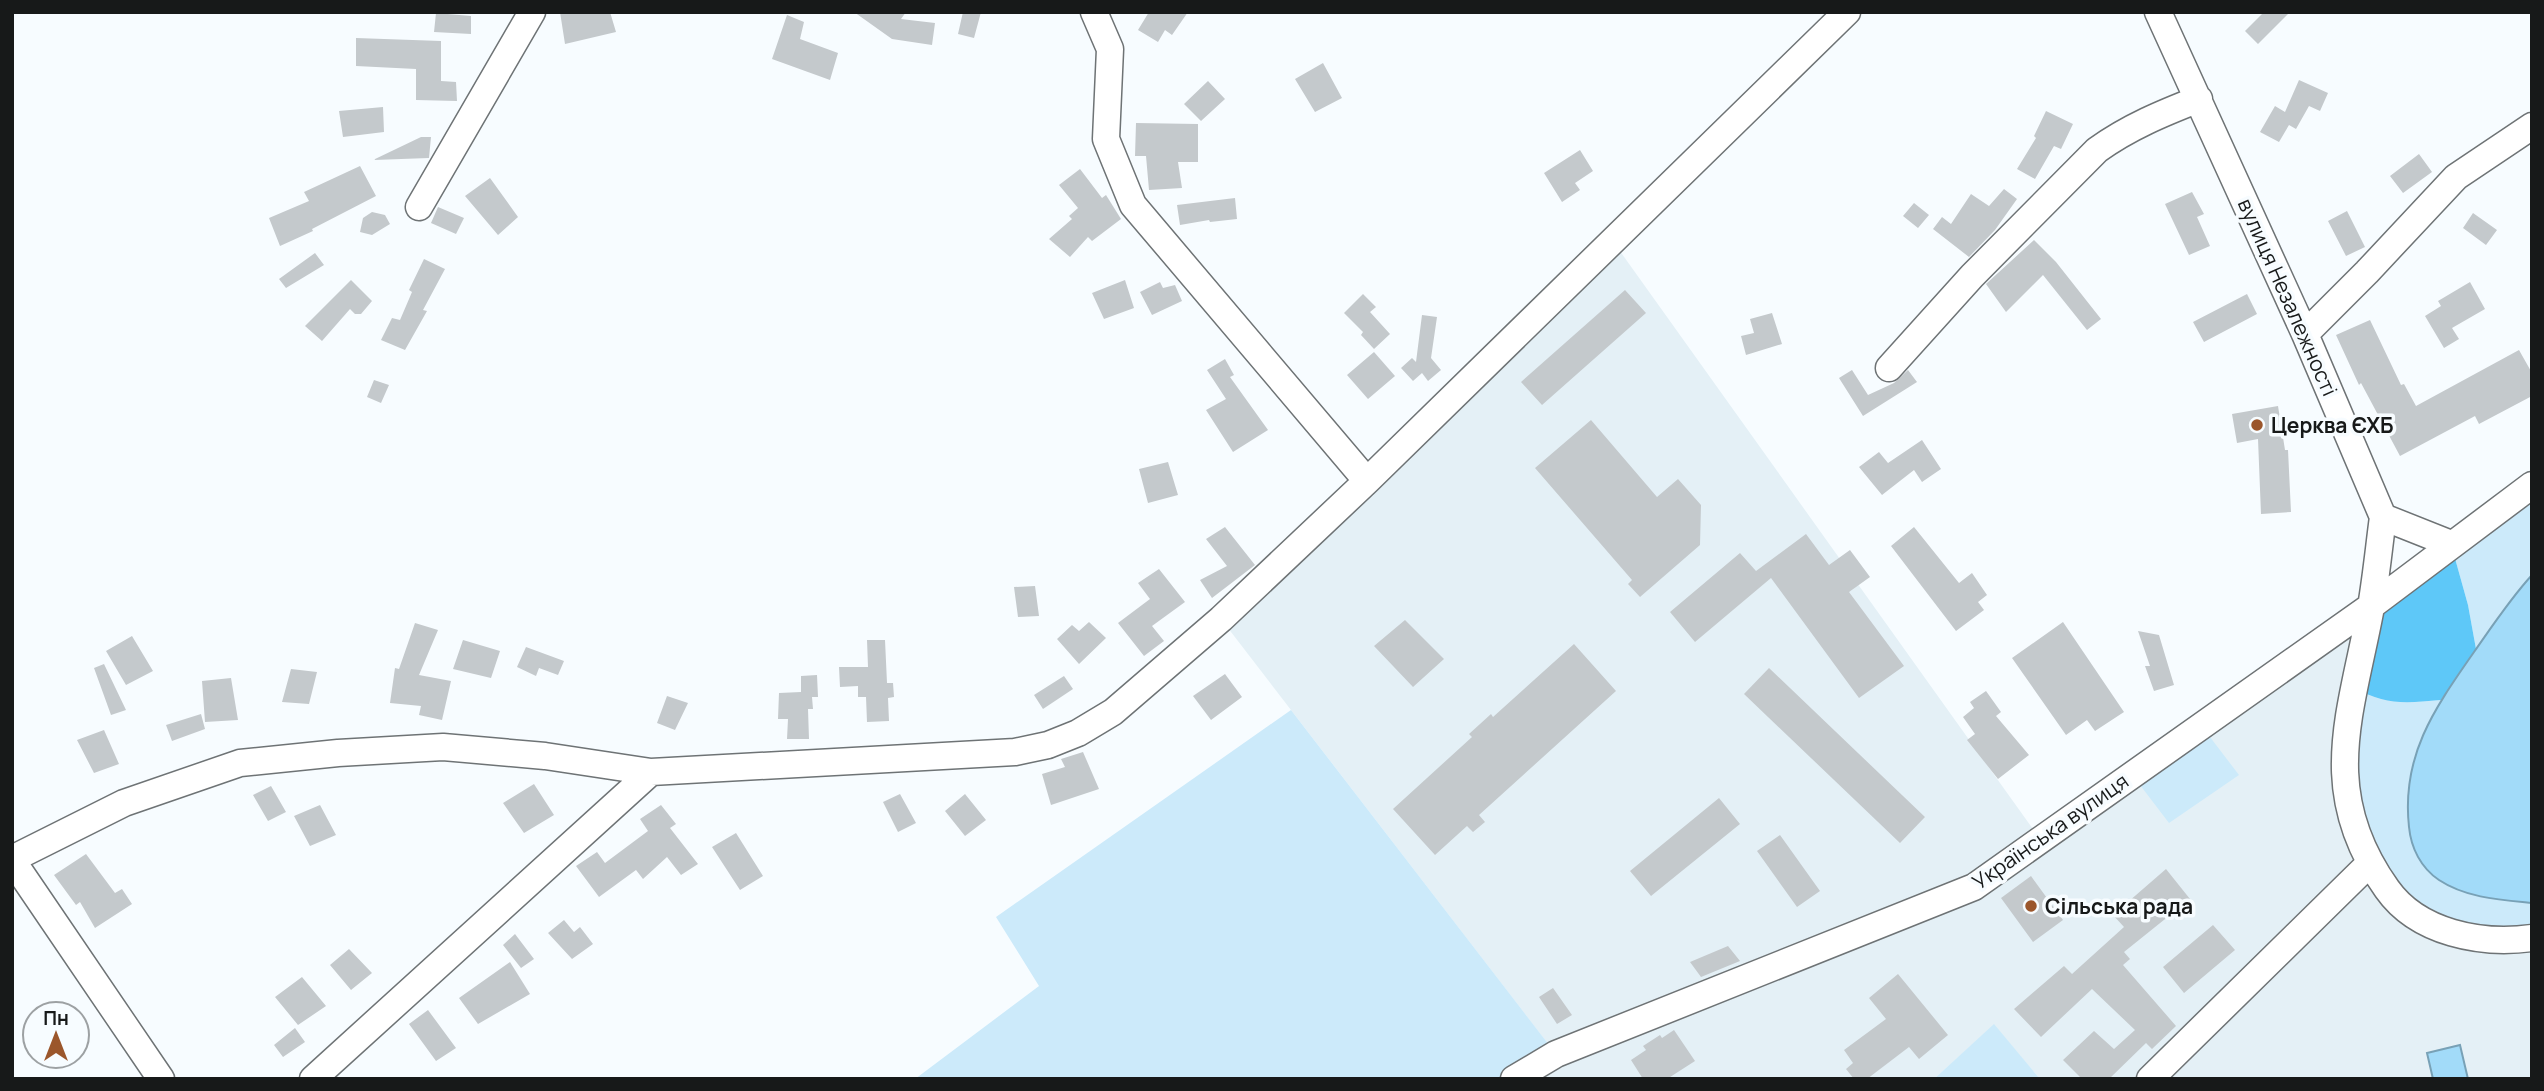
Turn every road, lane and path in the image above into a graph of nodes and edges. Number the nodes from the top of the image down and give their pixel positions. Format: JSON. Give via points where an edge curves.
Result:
{"nodes":[{"id":1,"x":532,"y":12,"type":"edge"},
{"id":2,"x":1094,"y":12,"type":"edge"},
{"id":3,"x":1847,"y":12,"type":"edge"},
{"id":4,"x":2158,"y":12,"type":"edge"},
{"id":5,"x":2199,"y":99,"type":"junction"},
{"id":6,"x":2532,"y":125,"type":"edge"},
{"id":7,"x":419,"y":207,"type":"dead end"},
{"id":8,"x":2305,"y":334,"type":"junction"},
{"id":9,"x":1889,"y":369,"type":"dead end"},
{"id":10,"x":1367,"y":481,"type":"junction"},
{"id":11,"x":2532,"y":485,"type":"edge"},
{"id":12,"x":2383,"y":517,"type":"junction"},
{"id":13,"x":2451,"y":544,"type":"junction"},
{"id":14,"x":2371,"y":606,"type":"junction"},
{"id":15,"x":651,"y":772,"type":"junction"},
{"id":16,"x":12,"y":860,"type":"edge"},
{"id":17,"x":2370,"y":863,"type":"junction"},
{"id":18,"x":2532,"y":937,"type":"edge"},
{"id":19,"x":161,"y":1079,"type":"edge"},
{"id":20,"x":313,"y":1079,"type":"edge"},
{"id":21,"x":1514,"y":1079,"type":"edge"},
{"id":22,"x":2150,"y":1079,"type":"edge"}],
"edges":[{"from":1,"to":7,"type":"street"},
{"from":2,"to":10,"type":"street","via":[[1110,49],[1106,139],[1133,205]]},
{"from":3,"to":10,"type":"street"},
{"from":4,"to":5,"type":"street","name":"вулиця Незалежності"},
{"from":5,"to":8,"type":"street","name":"вулиця Незалежності"},
{"from":5,"to":9,"type":"street","via":[[2143,121],[2097,150],[1972,276]]},
{"from":6,"to":8,"type":"street","via":[[2456,177]]},
{"from":8,"to":12,"type":"street","name":"вулиця Незалежності"},
{"from":10,"to":15,"type":"street","via":[[1222,619],[1113,712],[1078,733],[1048,745],[990,754]]},
{"from":11,"to":13,"type":"street","name":"Українська вулиця"},
{"from":12,"to":13,"type":"street"},
{"from":12,"to":14,"type":"street"},
{"from":13,"to":14,"type":"street","name":"Українська вулиця"},
{"from":14,"to":17,"type":"street","via":[[2349,711],[2345,767],[2352,822]]},
{"from":14,"to":21,"type":"street","name":"Українська вулиця","via":[[1974,887],[1556,1054]]},
{"from":15,"to":16,"type":"street","via":[[443,747],[240,763],[124,803]]},
{"from":15,"to":20,"type":"street"},
{"from":16,"to":19,"type":"street"},
{"from":17,"to":18,"type":"street","via":[[2394,899],[2426,923],[2468,937]]},
{"from":17,"to":22,"type":"street"}]}
